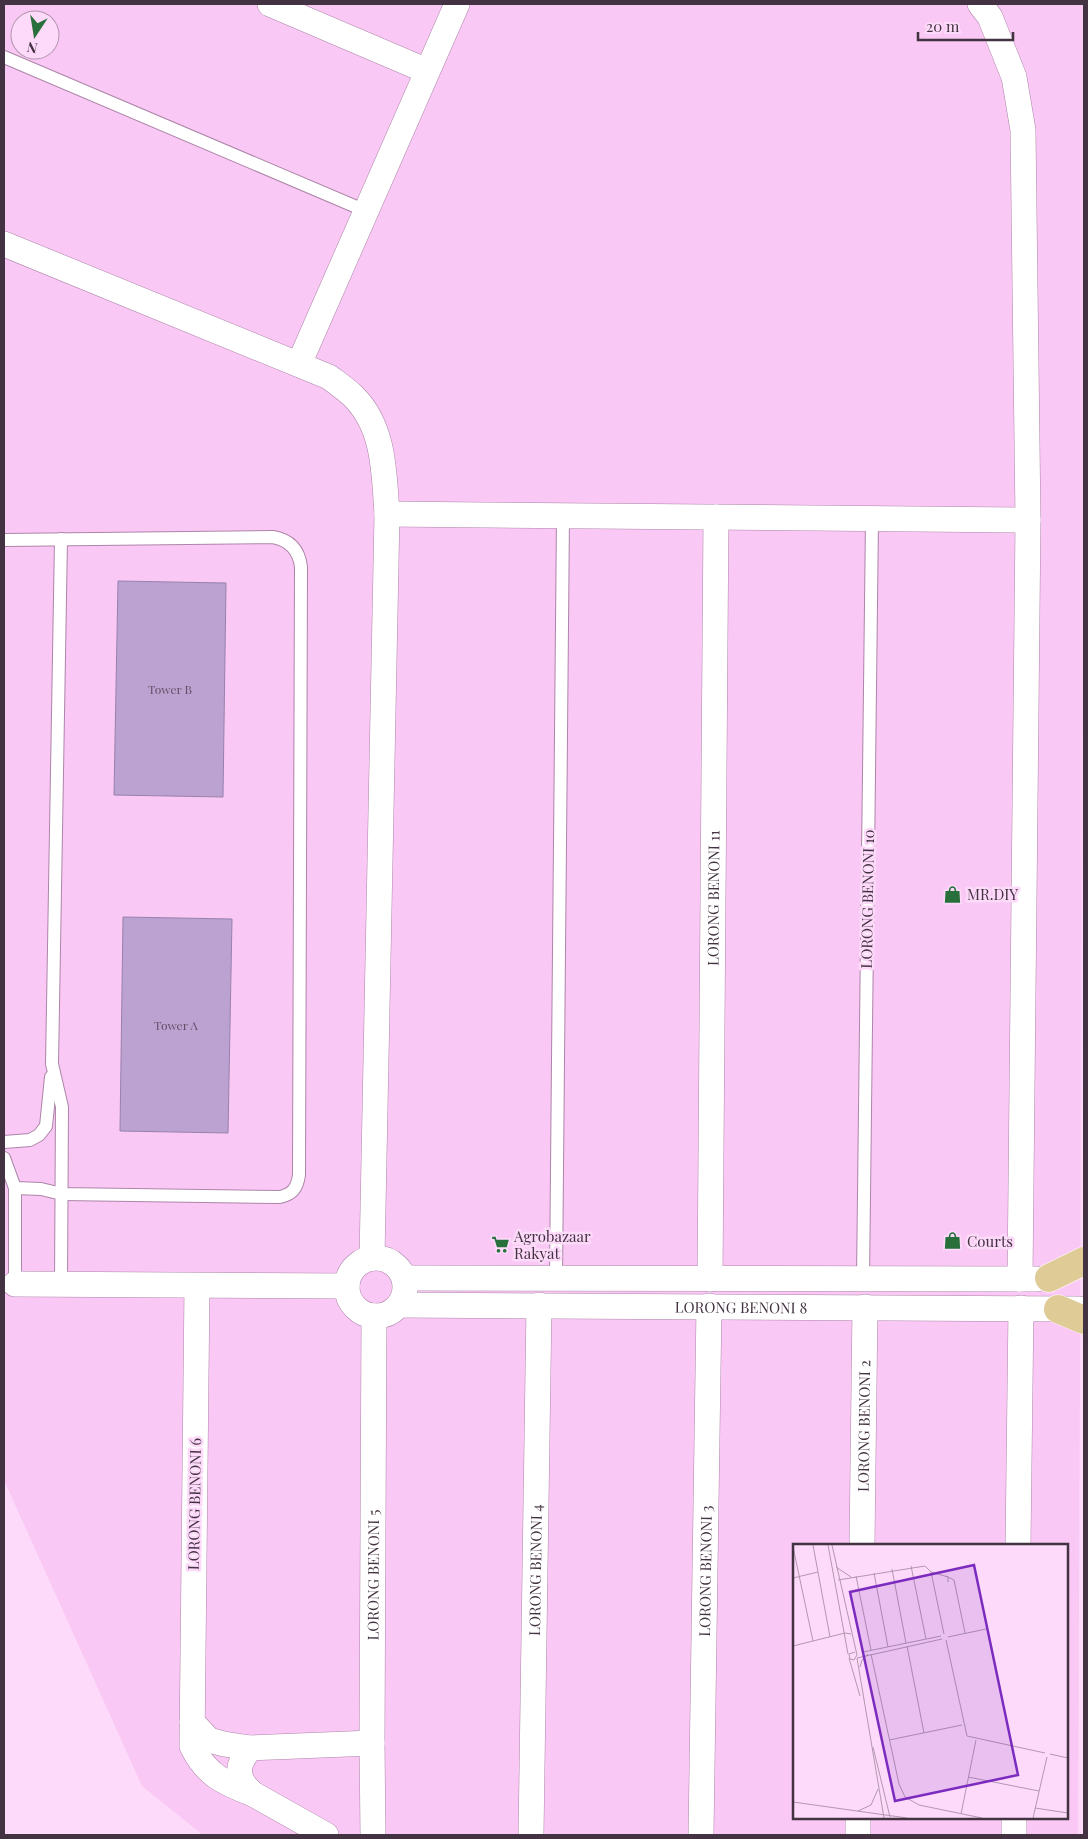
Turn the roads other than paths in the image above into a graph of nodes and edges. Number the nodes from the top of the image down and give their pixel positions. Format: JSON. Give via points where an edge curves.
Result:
{"nodes":[{"id":1,"x":270,"y":4,"type":"edge"},
{"id":2,"x":457,"y":4,"type":"edge"},
{"id":3,"x":980,"y":4,"type":"edge"},
{"id":4,"x":4,"y":57,"type":"edge"},
{"id":5,"x":427,"y":71,"type":"junction"},
{"id":6,"x":366,"y":212,"type":"junction"},
{"id":7,"x":4,"y":244,"type":"edge"},
{"id":8,"x":299,"y":364,"type":"junction"},
{"id":9,"x":386,"y":514,"type":"junction"},
{"id":10,"x":563,"y":516,"type":"junction"},
{"id":11,"x":716,"y":517,"type":"junction"},
{"id":12,"x":872,"y":519,"type":"junction"},
{"id":13,"x":1028,"y":520,"type":"junction"},
{"id":14,"x":61,"y":539,"type":"junction"},
{"id":15,"x":4,"y":540,"type":"edge"},
{"id":16,"x":52,"y":1064,"type":"junction"},
{"id":17,"x":4,"y":1142,"type":"edge"},
{"id":18,"x":4,"y":1158,"type":"edge"},
{"id":19,"x":15,"y":1188,"type":"junction"},
{"id":20,"x":62,"y":1194,"type":"junction"},
{"id":21,"x":372,"y":1258,"type":"junction"},
{"id":22,"x":1084,"y":1261,"type":"edge"},
{"id":23,"x":1084,"y":1276,"type":"edge"},
{"id":24,"x":404,"y":1278,"type":"junction"},
{"id":25,"x":556,"y":1278,"type":"junction"},
{"id":26,"x":1049,"y":1278,"type":"junction"},
{"id":27,"x":710,"y":1279,"type":"junction"},
{"id":28,"x":863,"y":1279,"type":"junction"},
{"id":29,"x":1020,"y":1279,"type":"junction"},
{"id":30,"x":15,"y":1284,"type":"joint"},
{"id":31,"x":61,"y":1284,"type":"junction"},
{"id":32,"x":197,"y":1286,"type":"junction"},
{"id":33,"x":347,"y":1286,"type":"junction"},
{"id":34,"x":400,"y":1305,"type":"junction"},
{"id":35,"x":539,"y":1305,"type":"junction"},
{"id":36,"x":709,"y":1306,"type":"junction"},
{"id":37,"x":865,"y":1307,"type":"junction"},
{"id":38,"x":1021,"y":1308,"type":"junction"},
{"id":39,"x":1071,"y":1309,"type":"edge"},
{"id":40,"x":374,"y":1316,"type":"junction"},
{"id":41,"x":1084,"y":1320,"type":"edge"},
{"id":42,"x":862,"y":1544,"type":"edge"},
{"id":43,"x":1018,"y":1544,"type":"edge"},
{"id":44,"x":192,"y":1722,"type":"junction"},
{"id":45,"x":372,"y":1743,"type":"junction"},
{"id":46,"x":250,"y":1748,"type":"junction"},
{"id":47,"x":253,"y":1794,"type":"junction"},
{"id":48,"x":858,"y":1819,"type":"edge"},
{"id":49,"x":1014,"y":1819,"type":"edge"},
{"id":50,"x":326,"y":1835,"type":"edge"},
{"id":51,"x":373,"y":1835,"type":"edge"},
{"id":52,"x":531,"y":1835,"type":"edge"},
{"id":53,"x":701,"y":1835,"type":"edge"},
{"id":54,"x":858,"y":1835,"type":"edge"},
{"id":55,"x":1014,"y":1835,"type":"edge"}],
"edges":[{"from":1,"to":5,"type":"street"},
{"from":2,"to":5,"type":"street"},
{"from":3,"to":13,"type":"street","via":[[990,17],[1014,77],[1022,130]]},
{"from":4,"to":6,"type":"lane"},
{"from":5,"to":6,"type":"street"},
{"from":6,"to":8,"type":"street"},
{"from":7,"to":8,"type":"street"},
{"from":8,"to":9,"type":"street","via":[[329,377],[354,397],[367,415],[382,453]]},
{"from":9,"to":10,"type":"street"},
{"from":9,"to":21,"type":"street"},
{"from":10,"to":11,"type":"street"},
{"from":10,"to":25,"type":"lane"},
{"from":11,"to":12,"type":"street"},
{"from":11,"to":27,"type":"street","name":"LORONG BENONI 11"},
{"from":12,"to":13,"type":"street"},
{"from":12,"to":28,"type":"lane","name":"LORONG BENONI 10"},
{"from":13,"to":29,"type":"street"},
{"from":14,"to":15,"type":"lane"},
{"from":14,"to":16,"type":"lane"},
{"from":14,"to":20,"type":"lane","via":[[273,537],[294,546],[300,556],[301,567],[299,1165],[295,1190],[280,1197]]},
{"from":16,"to":17,"type":"lane","via":[[46,1126],[30,1140]]},
{"from":16,"to":20,"type":"lane","via":[[62,1107]]},
{"from":18,"to":19,"type":"lane"},
{"from":19,"to":20,"type":"lane"},
{"from":19,"to":30,"type":"lane"},
{"from":20,"to":31,"type":"lane"},
{"from":21,"to":24,"type":"street","via":[[395,1264]]},
{"from":21,"to":33,"type":"street","via":[[357,1264]]},
{"from":22,"to":26,"type":"main road"},
{"from":23,"to":26,"type":"street","name":"LORONG BENONI 8"},
{"from":24,"to":25,"type":"street","name":"LORONG BENONI 8"},
{"from":24,"to":34,"type":"street","via":[[406,1287]]},
{"from":25,"to":27,"type":"street","name":"LORONG BENONI 8"},
{"from":26,"to":29,"type":"street","name":"LORONG BENONI 8"},
{"from":27,"to":28,"type":"street","name":"LORONG BENONI 8"},
{"from":28,"to":29,"type":"street","name":"LORONG BENONI 8"},
{"from":30,"to":31,"type":"street"},
{"from":31,"to":32,"type":"street"},
{"from":32,"to":33,"type":"street"},
{"from":32,"to":44,"type":"street","name":"LORONG BENONI 6"},
{"from":33,"to":40,"type":"street","via":[[352,1303],[365,1314]]},
{"from":34,"to":35,"type":"street","name":"LORONG BENONI 8"},
{"from":34,"to":40,"type":"street","via":[[393,1311]]},
{"from":35,"to":36,"type":"street","name":"LORONG BENONI 8"},
{"from":35,"to":52,"type":"street","name":"LORONG BENONI 4"},
{"from":36,"to":37,"type":"street","name":"LORONG BENONI 8"},
{"from":36,"to":53,"type":"street","name":"LORONG BENONI 3"},
{"from":37,"to":38,"type":"street","name":"LORONG BENONI 8"},
{"from":37,"to":42,"type":"street","name":"LORONG BENONI 2"},
{"from":38,"to":39,"type":"street","name":"LORONG BENONI 8"},
{"from":38,"to":43,"type":"street"},
{"from":39,"to":41,"type":"main road"},
{"from":40,"to":45,"type":"street","name":"LORONG BENONI 5"},
{"from":44,"to":46,"type":"street","via":[[210,1740]]},
{"from":44,"to":47,"type":"street","name":"LORONG BENONI 6","via":[[192,1746],[199,1760],[227,1784]]},
{"from":45,"to":46,"type":"street"},
{"from":45,"to":51,"type":"street","name":"LORONG BENONI 5"},
{"from":46,"to":47,"type":"street","via":[[240,1764],[238,1775]]},
{"from":47,"to":50,"type":"street"},
{"from":48,"to":54,"type":"street"},
{"from":49,"to":55,"type":"street"}]}
